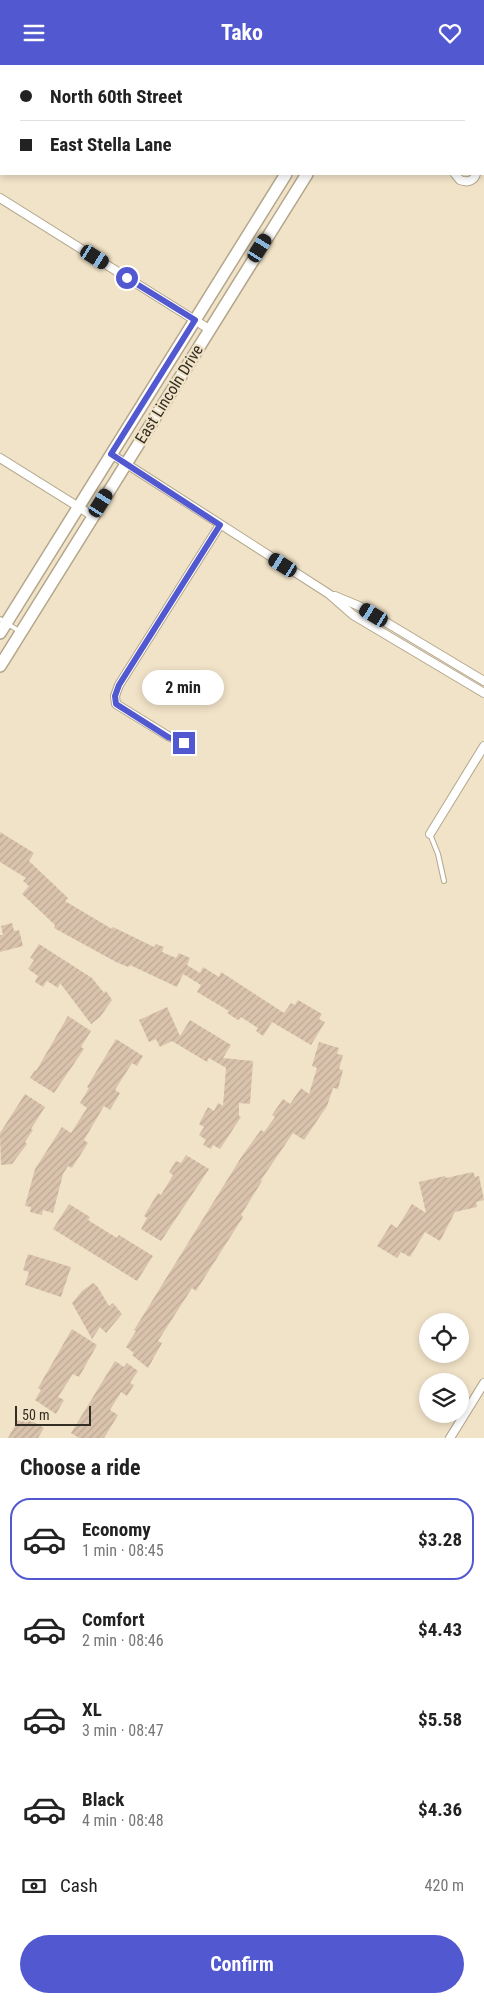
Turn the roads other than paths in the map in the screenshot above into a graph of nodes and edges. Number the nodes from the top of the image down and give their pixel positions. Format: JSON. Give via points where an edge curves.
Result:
{"nodes":[{"id":1,"x":285,"y":175,"type":"edge"},
{"id":2,"x":306,"y":175,"type":"edge"},
{"id":3,"x":456,"y":175,"type":"edge"},
{"id":4,"x":475,"y":175,"type":"edge"},
{"id":5,"x":0,"y":198,"type":"edge"},
{"id":6,"x":266,"y":206,"type":"junction"},
{"id":7,"x":281,"y":216,"type":"junction"},
{"id":8,"x":195,"y":320,"type":"junction"},
{"id":9,"x":209,"y":329,"type":"junction"},
{"id":10,"x":111,"y":454,"type":"junction"},
{"id":11,"x":0,"y":458,"type":"edge"},
{"id":12,"x":126,"y":463,"type":"junction"},
{"id":13,"x":78,"y":507,"type":"junction"},
{"id":14,"x":92,"y":516,"type":"junction"},
{"id":15,"x":220,"y":525,"type":"junction"},
{"id":16,"x":329,"y":594,"type":"junction"},
{"id":17,"x":2,"y":625,"type":"edge"},
{"id":18,"x":21,"y":632,"type":"junction"},
{"id":19,"x":0,"y":666,"type":"edge"},
{"id":20,"x":484,"y":681,"type":"edge"},
{"id":21,"x":484,"y":693,"type":"edge"},
{"id":22,"x":184,"y":743,"type":"dead end"},
{"id":23,"x":484,"y":746,"type":"edge"},
{"id":24,"x":430,"y":834,"type":"joint"},
{"id":25,"x":444,"y":881,"type":"dead end"},
{"id":26,"x":484,"y":1383,"type":"edge"},
{"id":27,"x":450,"y":1438,"type":"edge"}],
"edges":[{"from":1,"to":6,"type":"main road","name":"East Lincoln Drive"},
{"from":2,"to":7,"type":"main road","name":"East Lincoln Drive"},
{"from":3,"to":4,"type":"street","via":[[467,182]]},
{"from":5,"to":8,"type":"street"},
{"from":6,"to":7,"type":"main road"},
{"from":6,"to":8,"type":"main road","name":"East Lincoln Drive"},
{"from":7,"to":9,"type":"main road","name":"East Lincoln Drive"},
{"from":8,"to":9,"type":"street"},
{"from":8,"to":10,"type":"main road","name":"East Lincoln Drive"},
{"from":9,"to":12,"type":"main road","name":"East Lincoln Drive"},
{"from":10,"to":12,"type":"street"},
{"from":10,"to":13,"type":"main road","name":"East Lincoln Drive"},
{"from":11,"to":13,"type":"street"},
{"from":12,"to":14,"type":"main road","name":"East Lincoln Drive"},
{"from":12,"to":15,"type":"street"},
{"from":13,"to":14,"type":"street"},
{"from":13,"to":17,"type":"main road","name":"East Lincoln Drive"},
{"from":14,"to":18,"type":"main road","name":"East Lincoln Drive"},
{"from":15,"to":16,"type":"street"},
{"from":15,"to":22,"type":"street","via":[[115,696],[116,704],[168,737]]},
{"from":16,"to":20,"type":"street","via":[[359,606]]},
{"from":16,"to":21,"type":"street","via":[[353,615]]},
{"from":17,"to":18,"type":"lane"},
{"from":18,"to":19,"type":"main road","name":"East Lincoln Drive"},
{"from":23,"to":24,"type":"street"},
{"from":24,"to":25,"type":"lane"},
{"from":26,"to":27,"type":"street"}]}
